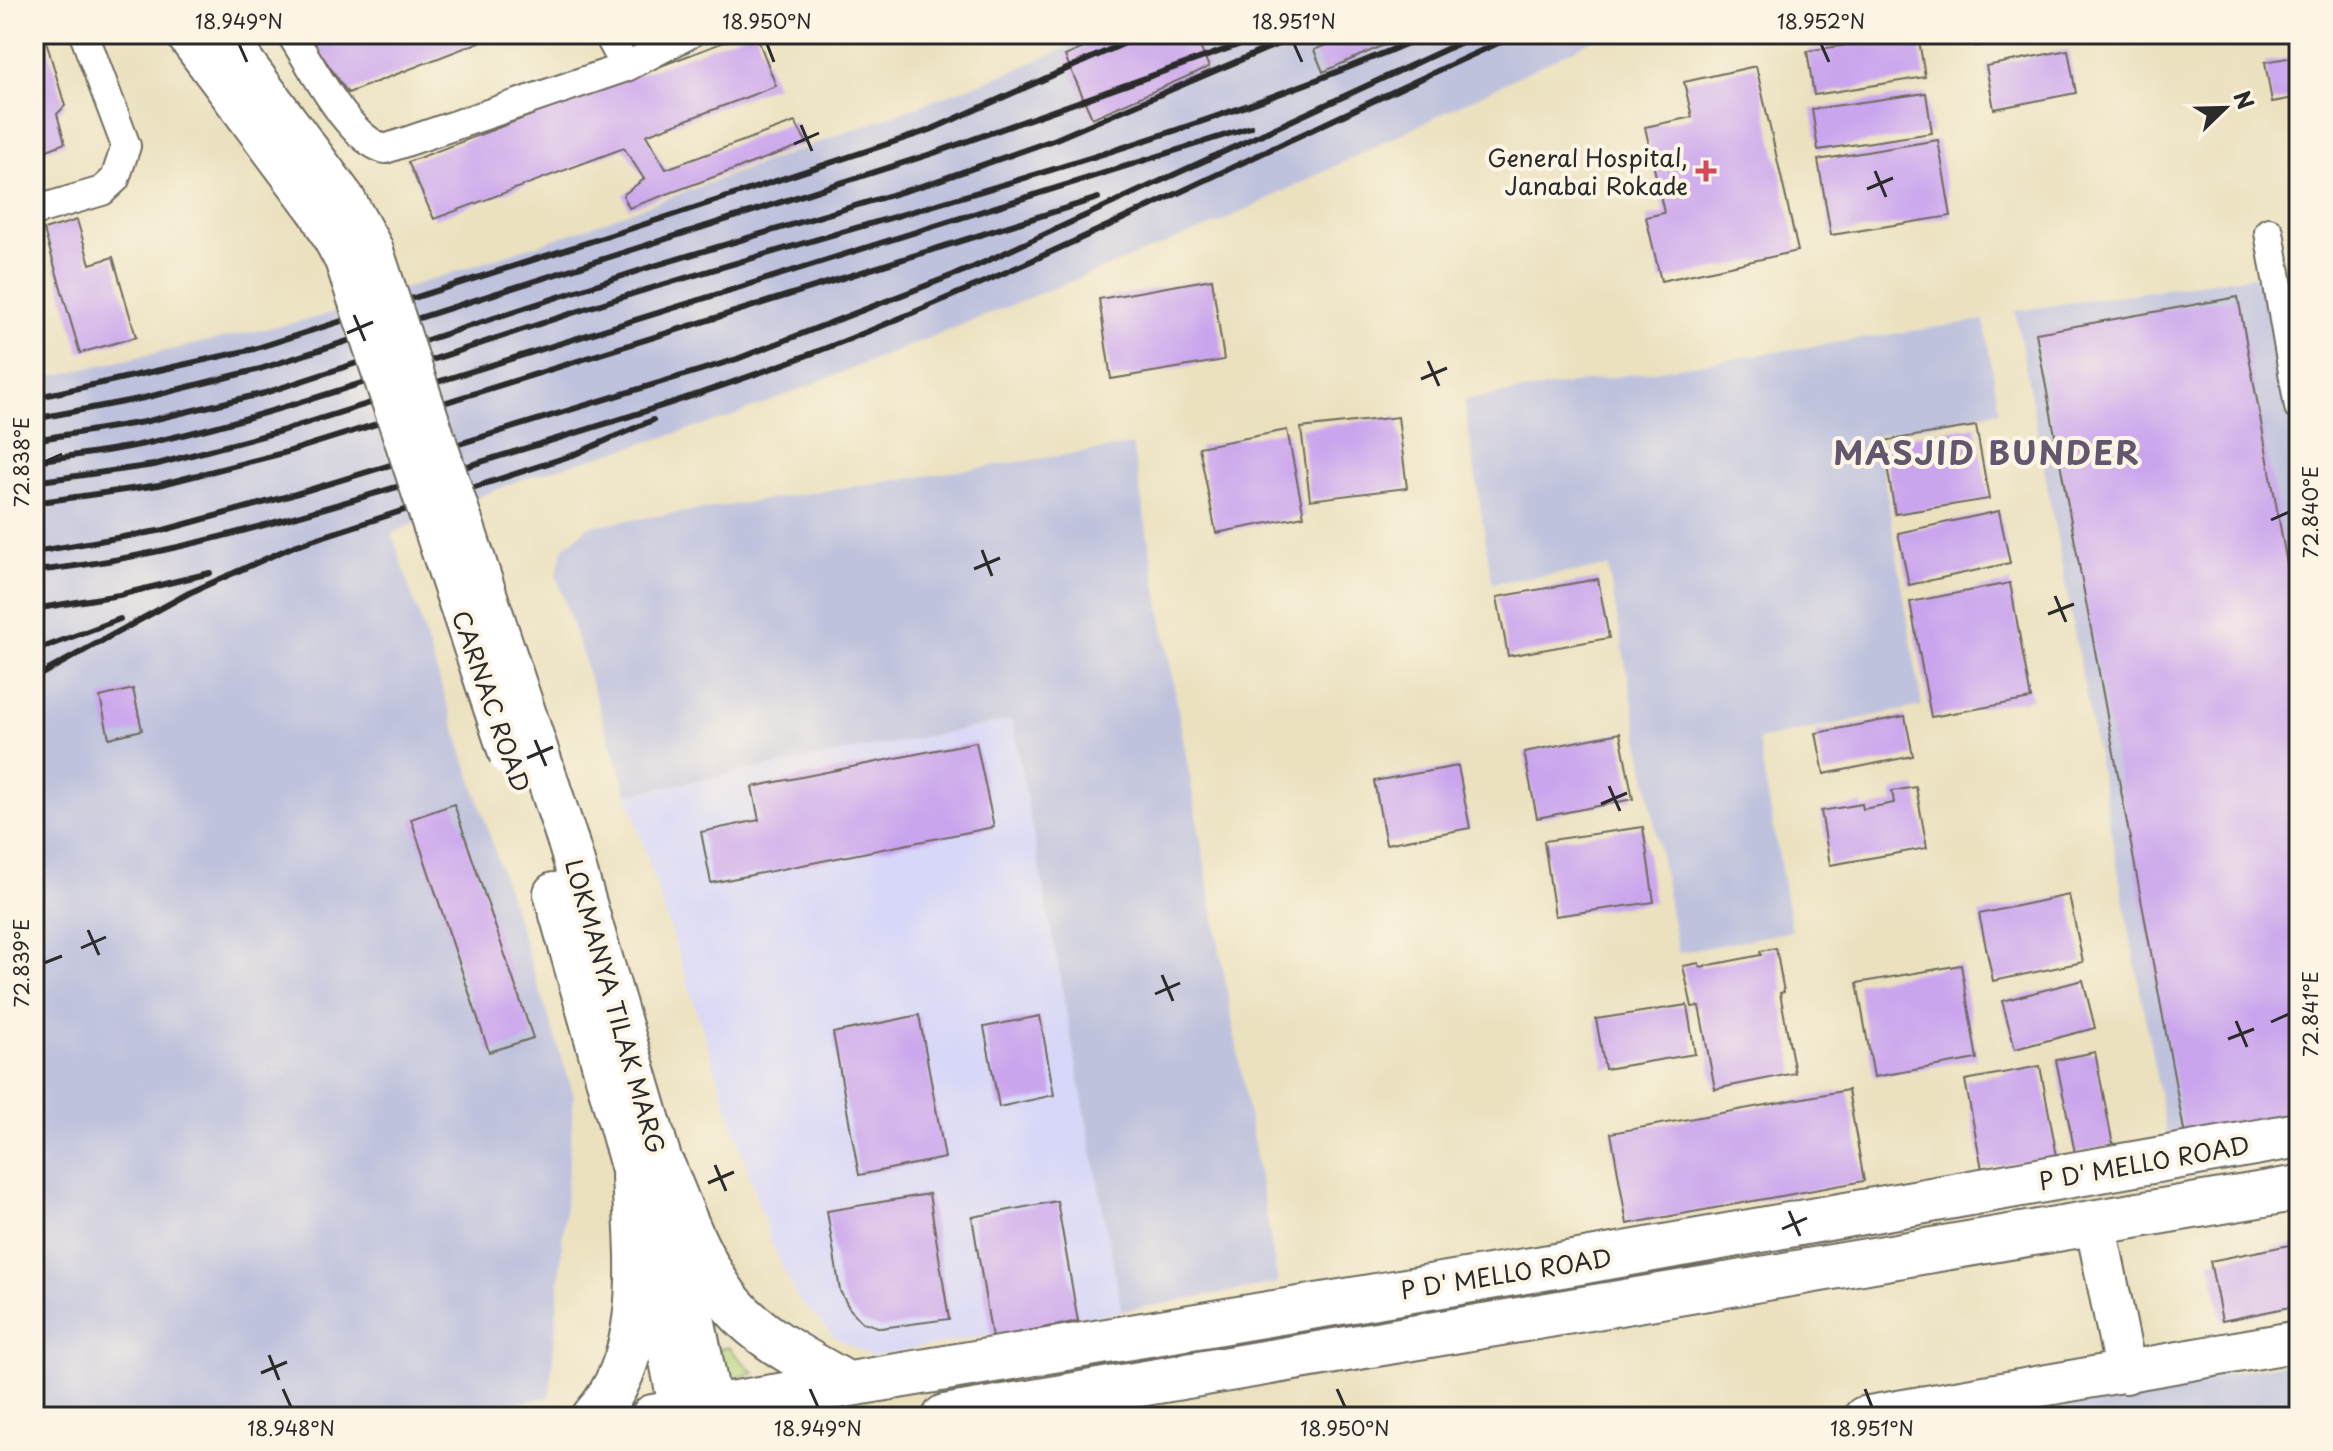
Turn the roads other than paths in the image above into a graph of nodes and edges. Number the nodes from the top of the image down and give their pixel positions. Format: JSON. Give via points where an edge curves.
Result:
{"nodes":[{"id":1,"x":84,"y":34,"type":"edge"},
{"id":2,"x":186,"y":34,"type":"edge"},
{"id":3,"x":223,"y":34,"type":"edge"},
{"id":4,"x":291,"y":34,"type":"edge"},
{"id":5,"x":608,"y":34,"type":"edge"},
{"id":6,"x":689,"y":34,"type":"edge"},
{"id":7,"x":626,"y":67,"type":"junction"},
{"id":8,"x":332,"y":205,"type":"junction"},
{"id":9,"x":34,"y":211,"type":"edge"},
{"id":10,"x":2269,"y":232,"type":"dead end"},
{"id":11,"x":2299,"y":407,"type":"edge"},
{"id":12,"x":2299,"y":1135,"type":"edge"},
{"id":13,"x":649,"y":1173,"type":"junction"},
{"id":14,"x":2299,"y":1188,"type":"edge"},
{"id":15,"x":2095,"y":1222,"type":"junction"},
{"id":16,"x":2299,"y":1341,"type":"edge"},
{"id":17,"x":2126,"y":1373,"type":"junction"},
{"id":18,"x":847,"y":1384,"type":"junction"},
{"id":19,"x":688,"y":1414,"type":"edge"},
{"id":20,"x":594,"y":1417,"type":"edge"},
{"id":21,"x":945,"y":1417,"type":"edge"},
{"id":22,"x":1864,"y":1417,"type":"edge"}],
"edges":[{"from":1,"to":9,"type":"street","via":[[126,146],[115,179],[102,191]]},
{"from":2,"to":8,"type":"main road","name":"CARNAC ROAD"},
{"from":3,"to":8,"type":"main road","name":"CARNAC ROAD"},
{"from":4,"to":7,"type":"street","via":[[351,125],[369,144],[385,149]]},
{"from":5,"to":7,"type":"street"},
{"from":6,"to":7,"type":"street"},
{"from":8,"to":13,"type":"main road","name":"CARNAC ROAD","bridge":true,"via":[[345,260],[555,846]]},
{"from":10,"to":11,"type":"street"},
{"from":12,"to":18,"type":"main road","name":"P D' MELLO ROAD"},
{"from":13,"to":18,"type":"main road","via":[[728,1299],[761,1330]]},
{"from":13,"to":19,"type":"main road","name":"CARNAC ROAD"},
{"from":13,"to":20,"type":"main road","via":[[625,1367]]},
{"from":14,"to":15,"type":"main road","name":"P D' MELLO ROAD"},
{"from":15,"to":17,"type":"main road"},
{"from":15,"to":21,"type":"main road","name":"P D' MELLO ROAD"},
{"from":16,"to":17,"type":"main road"},
{"from":17,"to":22,"type":"main road"},
{"from":18,"to":19,"type":"main road","name":"P D' MELLO ROAD"}]}
